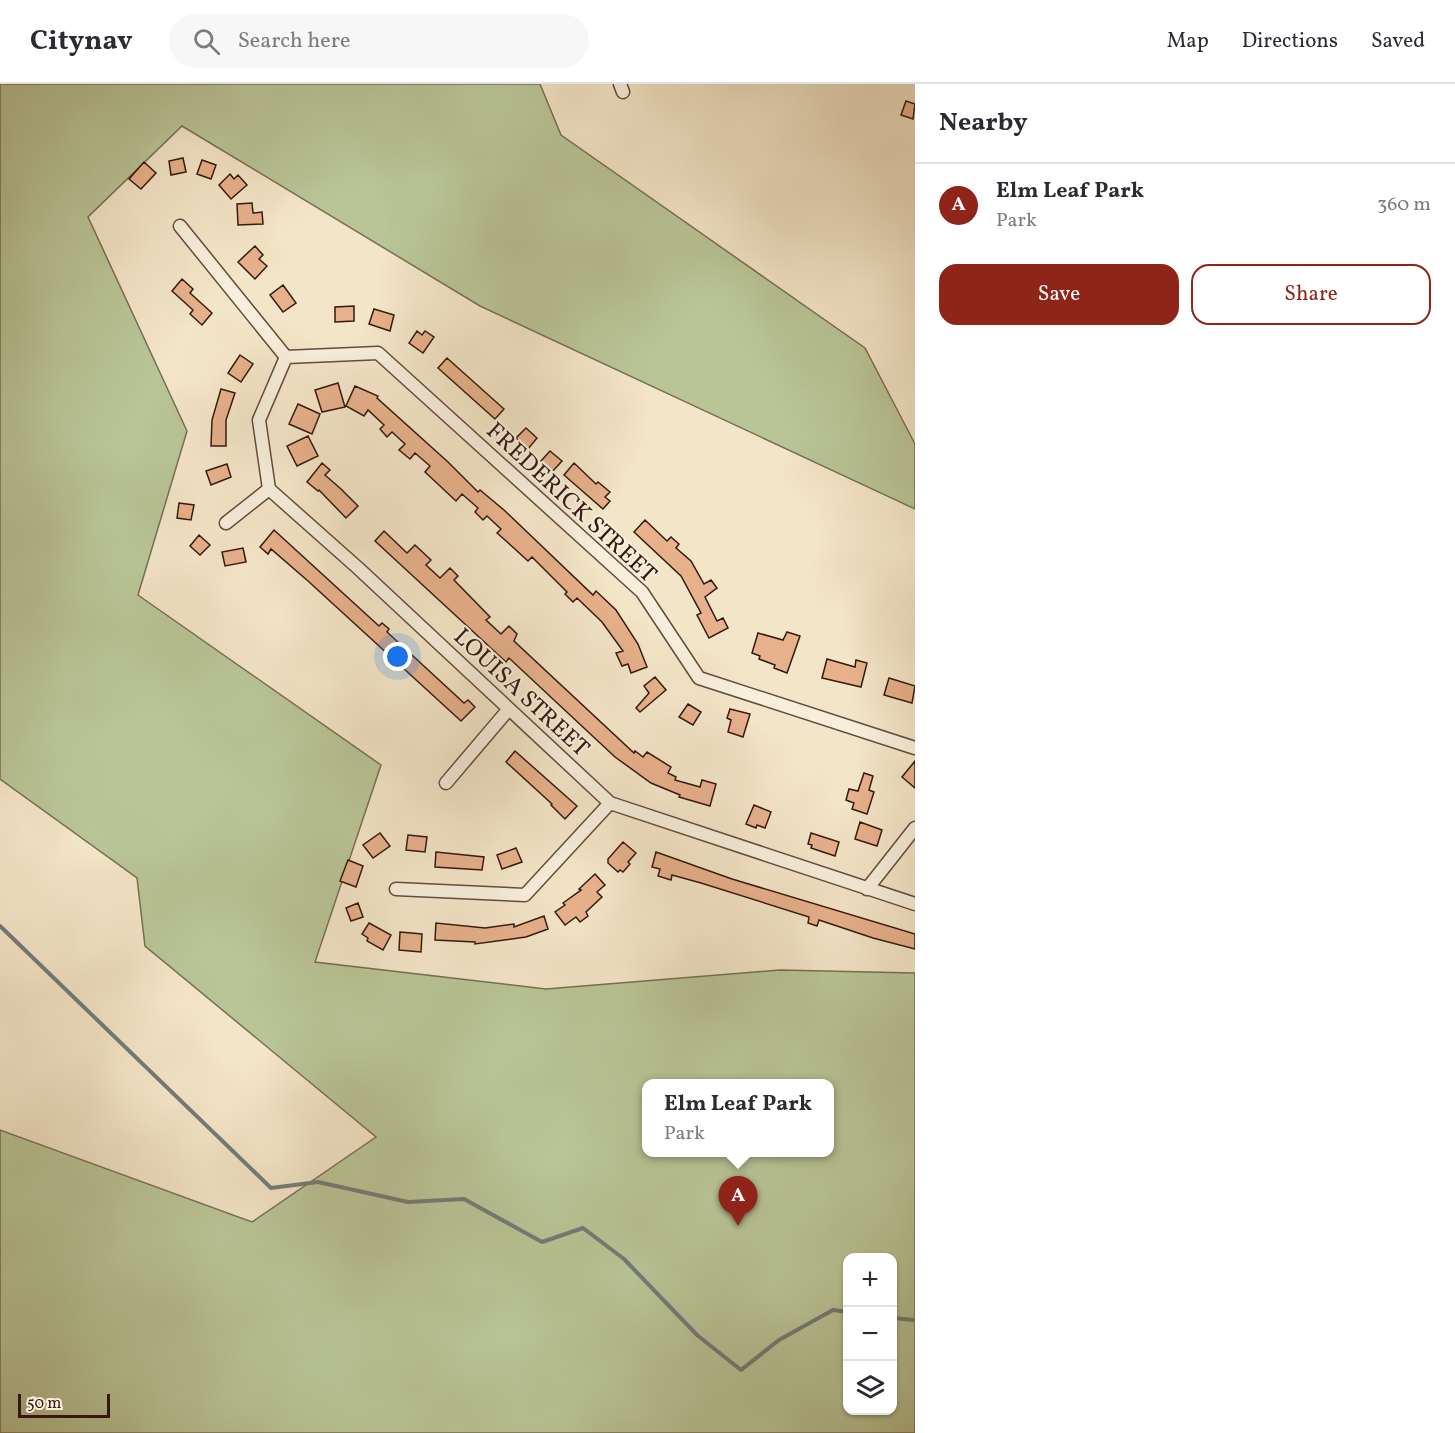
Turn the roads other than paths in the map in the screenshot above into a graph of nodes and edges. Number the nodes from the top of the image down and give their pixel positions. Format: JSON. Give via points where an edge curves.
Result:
{"nodes":[{"id":1,"x":180,"y":226,"type":"dead end"},
{"id":2,"x":286,"y":357,"type":"junction"},
{"id":3,"x":269,"y":489,"type":"junction"},
{"id":4,"x":226,"y":523,"type":"dead end"},
{"id":5,"x":508,"y":710,"type":"junction"},
{"id":6,"x":915,"y":748,"type":"edge"},
{"id":7,"x":446,"y":783,"type":"dead end"},
{"id":8,"x":610,"y":803,"type":"junction"},
{"id":9,"x":915,"y":828,"type":"edge"},
{"id":10,"x":396,"y":889,"type":"dead end"},
{"id":11,"x":867,"y":889,"type":"junction"},
{"id":12,"x":915,"y":904,"type":"edge"}],
"edges":[{"from":1,"to":2,"type":"street"},
{"from":2,"to":3,"type":"street","via":[[259,420]]},
{"from":2,"to":6,"type":"street","name":"FREDERICK STREET","via":[[378,353],[642,592],[699,678]]},
{"from":3,"to":4,"type":"street"},
{"from":3,"to":5,"type":"street","name":"LOUISA STREET"},
{"from":5,"to":7,"type":"street"},
{"from":5,"to":8,"type":"street","name":"LOUISA STREET"},
{"from":8,"to":10,"type":"street","via":[[525,895]]},
{"from":8,"to":11,"type":"street","name":"LOUISA STREET"},
{"from":9,"to":11,"type":"street"},
{"from":11,"to":12,"type":"street","name":"LOUISA STREET"}]}
